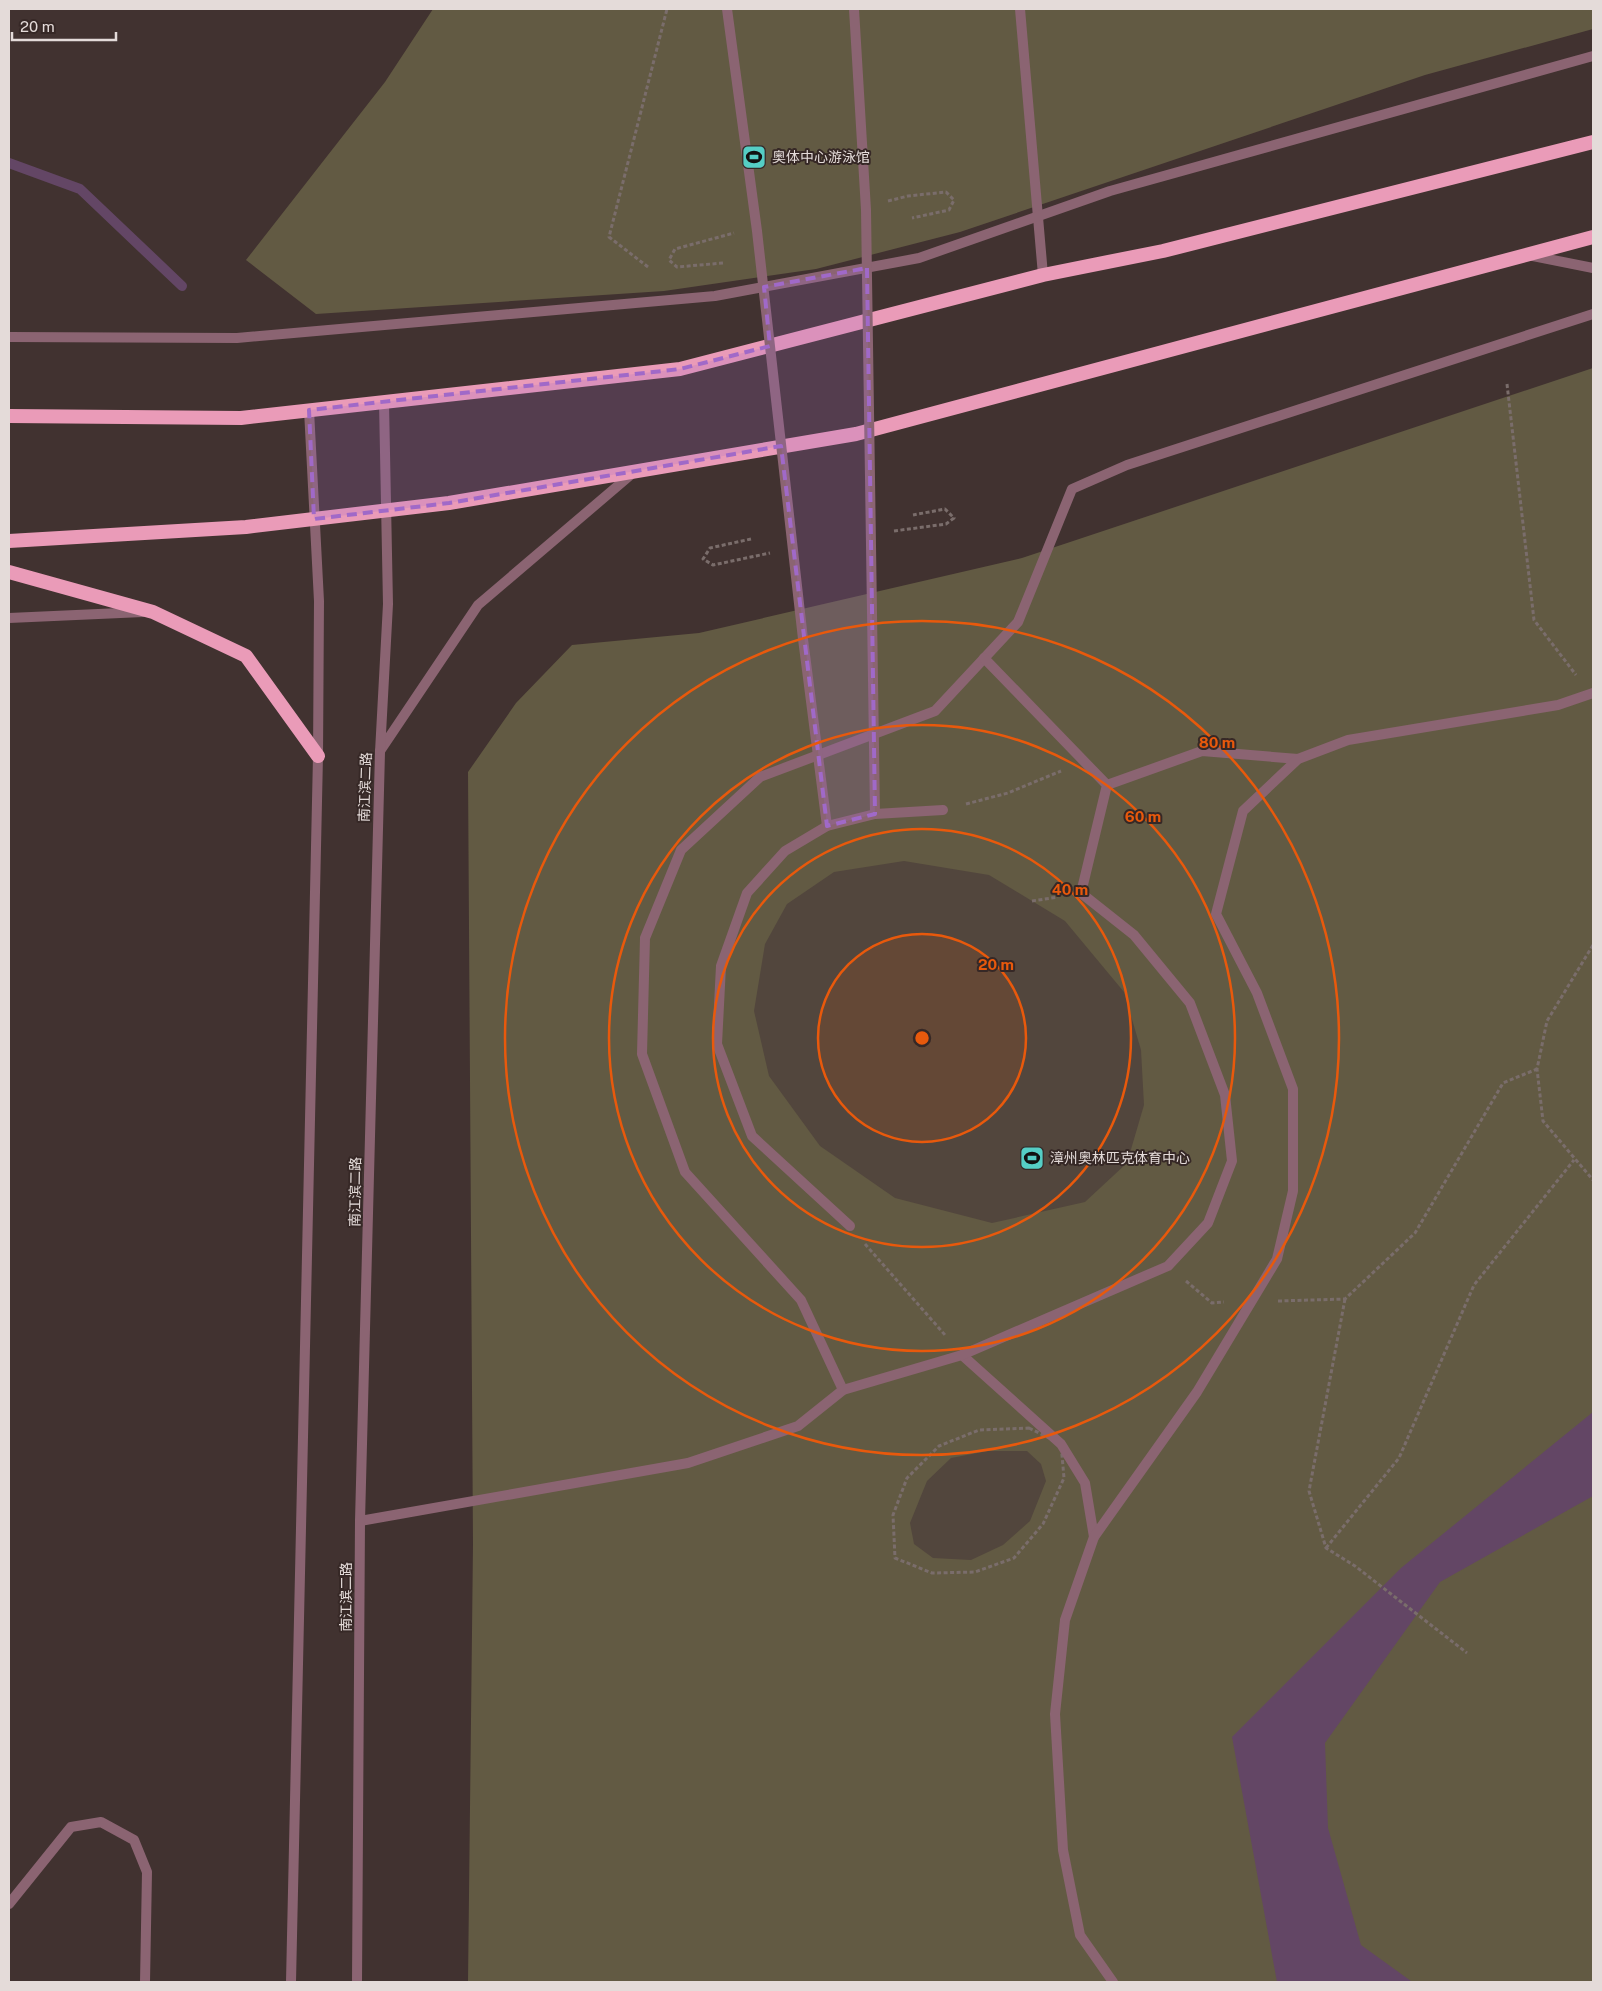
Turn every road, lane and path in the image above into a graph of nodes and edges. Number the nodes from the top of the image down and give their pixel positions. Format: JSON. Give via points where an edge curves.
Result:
{"nodes":[{"id":1,"x":667,"y":9,"type":"edge"},
{"id":2,"x":727,"y":9,"type":"edge"},
{"id":3,"x":854,"y":9,"type":"edge"},
{"id":4,"x":1020,"y":9,"type":"edge"},
{"id":5,"x":1593,"y":56,"type":"edge"},
{"id":6,"x":1593,"y":142,"type":"edge"},
{"id":7,"x":866,"y":210,"type":"junction"},
{"id":8,"x":1038,"y":217,"type":"junction"},
{"id":9,"x":912,"y":218,"type":"dead end"},
{"id":10,"x":757,"y":231,"type":"junction"},
{"id":11,"x":1593,"y":238,"type":"edge"},
{"id":12,"x":1526,"y":255,"type":"junction"},
{"id":13,"x":723,"y":263,"type":"dead end"},
{"id":14,"x":648,"y":267,"type":"dead end"},
{"id":15,"x":1593,"y":268,"type":"edge"},
{"id":16,"x":1043,"y":275,"type":"junction"},
{"id":17,"x":1593,"y":314,"type":"edge"},
{"id":18,"x":9,"y":337,"type":"edge"},
{"id":19,"x":1507,"y":384,"type":"dead end"},
{"id":20,"x":384,"y":402,"type":"junction"},
{"id":21,"x":309,"y":410,"type":"junction"},
{"id":22,"x":9,"y":416,"type":"edge"},
{"id":23,"x":636,"y":470,"type":"junction"},
{"id":24,"x":386,"y":511,"type":"junction"},
{"id":25,"x":913,"y":515,"type":"dead end"},
{"id":26,"x":314,"y":519,"type":"junction"},
{"id":27,"x":871,"y":534,"type":"junction"},
{"id":28,"x":751,"y":539,"type":"dead end"},
{"id":29,"x":9,"y":541,"type":"edge"},
{"id":30,"x":793,"y":548,"type":"junction"},
{"id":31,"x":9,"y":572,"type":"edge"},
{"id":32,"x":154,"y":612,"type":"junction"},
{"id":33,"x":9,"y":618,"type":"edge"},
{"id":34,"x":984,"y":658,"type":"junction"},
{"id":35,"x":1592,"y":694,"type":"edge"},
{"id":36,"x":380,"y":752,"type":"junction"},
{"id":37,"x":318,"y":756,"type":"junction"},
{"id":38,"x":1298,"y":759,"type":"junction"},
{"id":39,"x":1084,"y":761,"type":"junction"},
{"id":40,"x":1107,"y":785,"type":"junction"},
{"id":41,"x":943,"y":810,"type":"joint"},
{"id":42,"x":875,"y":814,"type":"junction"},
{"id":43,"x":827,"y":826,"type":"junction"},
{"id":44,"x":1593,"y":945,"type":"edge"},
{"id":45,"x":1537,"y":1069,"type":"junction"},
{"id":46,"x":1574,"y":1160,"type":"junction"},
{"id":47,"x":1593,"y":1180,"type":"edge"},
{"id":48,"x":850,"y":1226,"type":"joint"},
{"id":49,"x":1168,"y":1266,"type":"junction"},
{"id":50,"x":1345,"y":1299,"type":"junction"},
{"id":51,"x":1251,"y":1302,"type":"junction"},
{"id":52,"x":962,"y":1355,"type":"junction"},
{"id":53,"x":843,"y":1390,"type":"junction"},
{"id":54,"x":1061,"y":1444,"type":"junction"},
{"id":55,"x":360,"y":1521,"type":"junction"},
{"id":56,"x":1094,"y":1537,"type":"junction"},
{"id":57,"x":1326,"y":1548,"type":"junction"},
{"id":58,"x":1467,"y":1653,"type":"dead end"},
{"id":59,"x":9,"y":1904,"type":"edge"},
{"id":60,"x":145,"y":1982,"type":"edge"},
{"id":61,"x":290,"y":1982,"type":"edge"},
{"id":62,"x":357,"y":1982,"type":"edge"},
{"id":63,"x":1113,"y":1982,"type":"edge"}],
"edges":[{"from":1,"to":14,"type":"path","via":[[609,237]]},
{"from":2,"to":10,"type":"street","bridge":true},
{"from":3,"to":7,"type":"street","bridge":true},
{"from":4,"to":8,"type":"street"},
{"from":5,"to":8,"type":"street","via":[[1110,191]]},
{"from":6,"to":16,"type":"highway","via":[[1164,251]]},
{"from":7,"to":9,"type":"path","via":[[908,196],[946,192],[954,200],[949,210]]},
{"from":7,"to":27,"type":"street","bridge":true},
{"from":8,"to":16,"type":"street"},
{"from":8,"to":18,"type":"street","via":[[919,258],[715,296],[237,338]]},
{"from":10,"to":13,"type":"path","via":[[675,249],[669,260],[677,267]]},
{"from":10,"to":30,"type":"street","bridge":true},
{"from":11,"to":12,"type":"highway"},
{"from":12,"to":15,"type":"street"},
{"from":12,"to":23,"type":"highway","via":[[856,434]]},
{"from":16,"to":20,"type":"highway","via":[[680,369]]},
{"from":17,"to":34,"type":"street","via":[[1128,466],[1072,489],[1018,622]]},
{"from":19,"to":35,"type":"path","via":[[1534,620]]},
{"from":20,"to":21,"type":"highway"},
{"from":20,"to":24,"type":"street","name":"南江滨二路"},
{"from":21,"to":22,"type":"highway","via":[[241,418]]},
{"from":21,"to":26,"type":"street"},
{"from":23,"to":24,"type":"highway"},
{"from":23,"to":36,"type":"street","via":[[478,605]]},
{"from":24,"to":26,"type":"highway"},
{"from":24,"to":36,"type":"street","name":"南江滨二路","via":[[388,604]]},
{"from":25,"to":27,"type":"path","via":[[945,509],[954,518],[946,524]]},
{"from":26,"to":29,"type":"highway","via":[[246,527]]},
{"from":26,"to":37,"type":"street","via":[[319,601]]},
{"from":27,"to":42,"type":"street","bridge":true},
{"from":28,"to":30,"type":"path","via":[[710,548],[703,560],[713,566]]},
{"from":30,"to":43,"type":"street","bridge":true},
{"from":31,"to":32,"type":"highway"},
{"from":32,"to":33,"type":"street"},
{"from":32,"to":37,"type":"highway","via":[[246,656]]},
{"from":34,"to":39,"type":"street"},
{"from":34,"to":53,"type":"street","via":[[934,711],[760,777],[681,850],[645,938],[642,1054],[685,1172],[801,1300]]},
{"from":35,"to":38,"type":"street","via":[[1558,705],[1348,740]]},
{"from":36,"to":55,"type":"street","name":"南江滨二路"},
{"from":37,"to":61,"type":"street"},
{"from":38,"to":40,"type":"street","via":[[1202,751]]},
{"from":38,"to":51,"type":"street","via":[[1242,811],[1216,914],[1257,994],[1293,1089],[1293,1191],[1277,1259]]},
{"from":39,"to":40,"type":"street"},
{"from":39,"to":41,"type":"path","via":[[1008,793]]},
{"from":40,"to":49,"type":"street","via":[[1081,893],[1134,935],[1190,1003],[1225,1094],[1232,1161],[1208,1223]]},
{"from":41,"to":42,"type":"street"},
{"from":42,"to":43,"type":"street"},
{"from":43,"to":48,"type":"street","via":[[785,851],[747,893],[720,966],[717,1044],[752,1136]]},
{"from":44,"to":45,"type":"path","via":[[1547,1020]]},
{"from":45,"to":46,"type":"path","via":[[1543,1121]]},
{"from":45,"to":50,"type":"path","via":[[1503,1083],[1415,1233]]},
{"from":46,"to":47,"type":"path"},
{"from":46,"to":57,"type":"path","via":[[1474,1285],[1399,1458]]},
{"from":48,"to":52,"type":"path"},
{"from":49,"to":51,"type":"path","via":[[1212,1302]]},
{"from":49,"to":52,"type":"street"},
{"from":50,"to":51,"type":"path"},
{"from":50,"to":57,"type":"path","via":[[1308,1491]]},
{"from":51,"to":56,"type":"street","via":[[1197,1392]]},
{"from":52,"to":53,"type":"street"},
{"from":52,"to":54,"type":"street"},
{"from":53,"to":55,"type":"street","via":[[798,1426],[688,1463]]},
{"from":54,"to":54,"type":"path","via":[[1030,1428],[979,1430],[939,1446],[907,1478],[893,1515],[895,1558],[932,1573],[975,1572],[1014,1558],[1043,1524],[1064,1478]]},
{"from":54,"to":56,"type":"street","via":[[1085,1483]]},
{"from":55,"to":62,"type":"street","name":"南江滨二路"},
{"from":56,"to":63,"type":"street","via":[[1065,1620],[1055,1714],[1063,1850],[1080,1936]]},
{"from":57,"to":58,"type":"path","via":[[1355,1566]]},
{"from":59,"to":60,"type":"street","via":[[72,1827],[101,1822],[134,1840],[147,1872]]}]}
